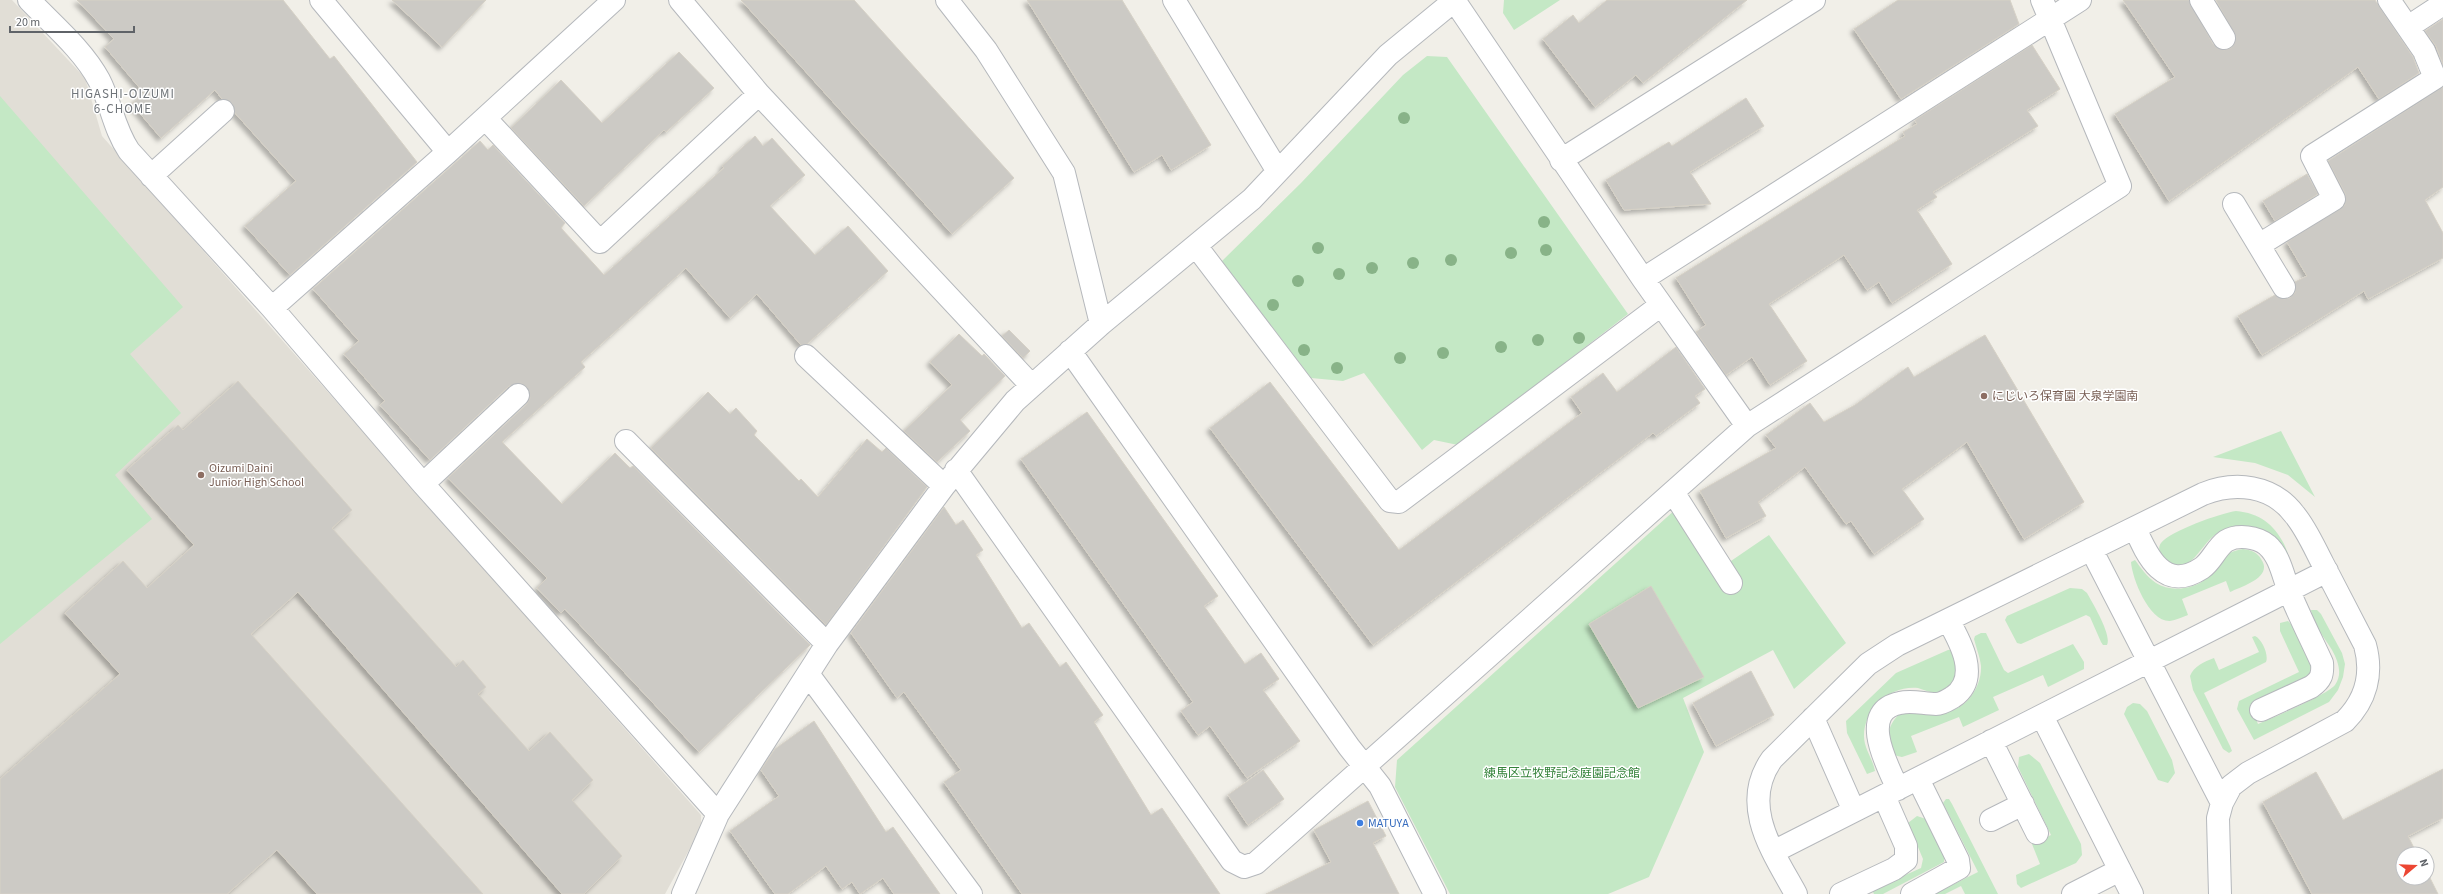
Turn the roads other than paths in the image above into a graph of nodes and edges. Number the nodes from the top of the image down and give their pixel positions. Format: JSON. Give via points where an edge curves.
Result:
{"nodes":[{"id":1,"x":29,"y":0,"type":"edge"},
{"id":2,"x":321,"y":0,"type":"edge"},
{"id":3,"x":614,"y":0,"type":"edge"},
{"id":4,"x":680,"y":0,"type":"edge"},
{"id":5,"x":947,"y":0,"type":"edge"},
{"id":6,"x":1174,"y":0,"type":"edge"},
{"id":7,"x":1454,"y":0,"type":"edge"},
{"id":8,"x":1814,"y":0,"type":"edge"},
{"id":9,"x":2080,"y":0,"type":"edge"},
{"id":10,"x":2202,"y":0,"type":"edge"},
{"id":11,"x":2389,"y":0,"type":"edge"},
{"id":12,"x":2443,"y":4,"type":"edge"},
{"id":13,"x":2046,"y":10,"type":"edge"},
{"id":14,"x":2408,"y":27,"type":"junction"},
{"id":15,"x":2224,"y":38,"type":"dead end"},
{"id":16,"x":759,"y":94,"type":"junction"},
{"id":17,"x":223,"y":111,"type":"dead end"},
{"id":18,"x":484,"y":118,"type":"junction"},
{"id":19,"x":448,"y":152,"type":"junction"},
{"id":20,"x":1561,"y":160,"type":"junction"},
{"id":21,"x":1277,"y":170,"type":"junction"},
{"id":22,"x":151,"y":176,"type":"junction"},
{"id":23,"x":2234,"y":204,"type":"dead end"},
{"id":24,"x":2258,"y":245,"type":"junction"},
{"id":25,"x":1196,"y":246,"type":"junction"},
{"id":26,"x":1643,"y":279,"type":"junction"},
{"id":27,"x":2284,"y":287,"type":"dead end"},
{"id":28,"x":1662,"y":305,"type":"junction"},
{"id":29,"x":272,"y":308,"type":"junction"},
{"id":30,"x":1100,"y":324,"type":"junction"},
{"id":31,"x":1070,"y":351,"type":"junction"},
{"id":32,"x":806,"y":356,"type":"dead end"},
{"id":33,"x":1031,"y":385,"type":"junction"},
{"id":34,"x":518,"y":395,"type":"dead end"},
{"id":35,"x":1747,"y":426,"type":"junction"},
{"id":36,"x":626,"y":441,"type":"dead end"},
{"id":37,"x":950,"y":478,"type":"junction"},
{"id":38,"x":423,"y":484,"type":"junction"},
{"id":39,"x":1673,"y":492,"type":"junction"},
{"id":40,"x":2135,"y":528,"type":"junction"},
{"id":41,"x":2091,"y":549,"type":"junction"},
{"id":42,"x":2327,"y":572,"type":"junction"},
{"id":43,"x":1731,"y":583,"type":"dead end"},
{"id":44,"x":2289,"y":592,"type":"junction"},
{"id":45,"x":1948,"y":620,"type":"junction"},
{"id":46,"x":827,"y":644,"type":"junction"},
{"id":47,"x":2149,"y":662,"type":"junction"},
{"id":48,"x":808,"y":674,"type":"junction"},
{"id":49,"x":2261,"y":710,"type":"dead end"},
{"id":50,"x":2042,"y":716,"type":"junction"},
{"id":51,"x":1813,"y":718,"type":"junction"},
{"id":52,"x":1991,"y":742,"type":"junction"},
{"id":53,"x":1366,"y":767,"type":"junction"},
{"id":54,"x":1918,"y":779,"type":"junction"},
{"id":55,"x":1891,"y":792,"type":"junction"},
{"id":56,"x":2222,"y":803,"type":"junction"},
{"id":57,"x":2023,"y":804,"type":"junction"},
{"id":58,"x":1854,"y":811,"type":"junction"},
{"id":59,"x":718,"y":814,"type":"junction"},
{"id":60,"x":1991,"y":820,"type":"dead end"},
{"id":61,"x":2037,"y":833,"type":"dead end"},
{"id":62,"x":1773,"y":852,"type":"junction"},
{"id":63,"x":2120,"y":870,"type":"junction"},
{"id":64,"x":689,"y":890,"type":"edge"},
{"id":65,"x":970,"y":894,"type":"edge"},
{"id":66,"x":1435,"y":894,"type":"edge"},
{"id":67,"x":1796,"y":894,"type":"edge"},
{"id":68,"x":1841,"y":894,"type":"edge"},
{"id":69,"x":1912,"y":894,"type":"edge"},
{"id":70,"x":2073,"y":894,"type":"edge"},
{"id":71,"x":2132,"y":894,"type":"edge"},
{"id":72,"x":2220,"y":894,"type":"edge"}],
"edges":[{"from":1,"to":22,"type":"street","via":[[86,59],[100,81],[123,142]]},
{"from":2,"to":19,"type":"street"},
{"from":3,"to":18,"type":"street"},
{"from":4,"to":16,"type":"street"},
{"from":5,"to":30,"type":"street","via":[[986,50],[1064,173]]},
{"from":6,"to":21,"type":"street"},
{"from":7,"to":20,"type":"street"},
{"from":7,"to":21,"type":"street","via":[[1388,55]]},
{"from":8,"to":20,"type":"street"},
{"from":9,"to":13,"type":"street"},
{"from":10,"to":15,"type":"street"},
{"from":11,"to":14,"type":"street"},
{"from":12,"to":14,"type":"street"},
{"from":13,"to":26,"type":"street"},
{"from":13,"to":35,"type":"street","via":[[2120,186]]},
{"from":14,"to":24,"type":"street","via":[[2424,51],[2434,78],[2312,156],[2334,199]]},
{"from":16,"to":18,"type":"street","via":[[600,242]]},
{"from":16,"to":33,"type":"street"},
{"from":17,"to":22,"type":"street"},
{"from":18,"to":19,"type":"street"},
{"from":19,"to":29,"type":"street"},
{"from":20,"to":26,"type":"street"},
{"from":21,"to":25,"type":"street","via":[[1252,199]]},
{"from":22,"to":29,"type":"street"},
{"from":23,"to":24,"type":"street"},
{"from":24,"to":27,"type":"street"},
{"from":25,"to":28,"type":"street","via":[[1390,501],[1399,502]]},
{"from":25,"to":30,"type":"street"},
{"from":26,"to":28,"type":"street"},
{"from":28,"to":35,"type":"street"},
{"from":29,"to":38,"type":"street"},
{"from":30,"to":31,"type":"street"},
{"from":31,"to":33,"type":"street"},
{"from":31,"to":53,"type":"street","via":[[1344,741]]},
{"from":32,"to":37,"type":"street"},
{"from":33,"to":37,"type":"street"},
{"from":34,"to":38,"type":"street"},
{"from":35,"to":39,"type":"street"},
{"from":36,"to":46,"type":"street"},
{"from":37,"to":46,"type":"street"},
{"from":37,"to":53,"type":"street","via":[[1232,861],[1244,867],[1256,864]]},
{"from":38,"to":59,"type":"street"},
{"from":39,"to":43,"type":"street"},
{"from":39,"to":53,"type":"street"},
{"from":40,"to":41,"type":"street"},
{"from":40,"to":42,"type":"street","via":[[2214,489],[2232,486],[2254,488],[2280,500],[2294,513]]},
{"from":40,"to":44,"type":"street","via":[[2147,555],[2155,565],[2164,573],[2177,576],[2202,568],[2227,540],[2238,537],[2258,540],[2267,545],[2276,557]]},
{"from":41,"to":45,"type":"street"},
{"from":41,"to":47,"type":"street"},
{"from":42,"to":44,"type":"street"},
{"from":42,"to":56,"type":"street","via":[[2365,645],[2370,666],[2366,691],[2354,713],[2345,721],[2238,779]]},
{"from":44,"to":47,"type":"street"},
{"from":44,"to":49,"type":"street","via":[[2322,662],[2323,674],[2319,682],[2311,687]]},
{"from":45,"to":51,"type":"street","via":[[1876,657]]},
{"from":45,"to":55,"type":"street","via":[[1963,646],[1967,664],[1962,685],[1958,694],[1938,704],[1898,703],[1891,706],[1880,719],[1878,728],[1881,752]]},
{"from":46,"to":48,"type":"street"},
{"from":47,"to":50,"type":"street"},
{"from":47,"to":56,"type":"street"},
{"from":48,"to":59,"type":"street"},
{"from":48,"to":65,"type":"street"},
{"from":50,"to":52,"type":"street"},
{"from":50,"to":63,"type":"street"},
{"from":51,"to":58,"type":"street"},
{"from":51,"to":62,"type":"street","via":[[1772,760],[1760,781],[1757,810]]},
{"from":52,"to":54,"type":"street"},
{"from":52,"to":57,"type":"street"},
{"from":53,"to":66,"type":"street","via":[[1380,786]]},
{"from":54,"to":55,"type":"street"},
{"from":54,"to":69,"type":"street","via":[[1958,860],[1959,868]]},
{"from":55,"to":58,"type":"street"},
{"from":55,"to":68,"type":"street","via":[[1906,846],[1906,860],[1894,870]]},
{"from":56,"to":72,"type":"street","via":[[2217,832]]},
{"from":57,"to":60,"type":"street"},
{"from":57,"to":61,"type":"street"},
{"from":58,"to":62,"type":"street"},
{"from":59,"to":64,"type":"street"},
{"from":62,"to":67,"type":"street"},
{"from":63,"to":70,"type":"street"},
{"from":63,"to":71,"type":"street"}]}
